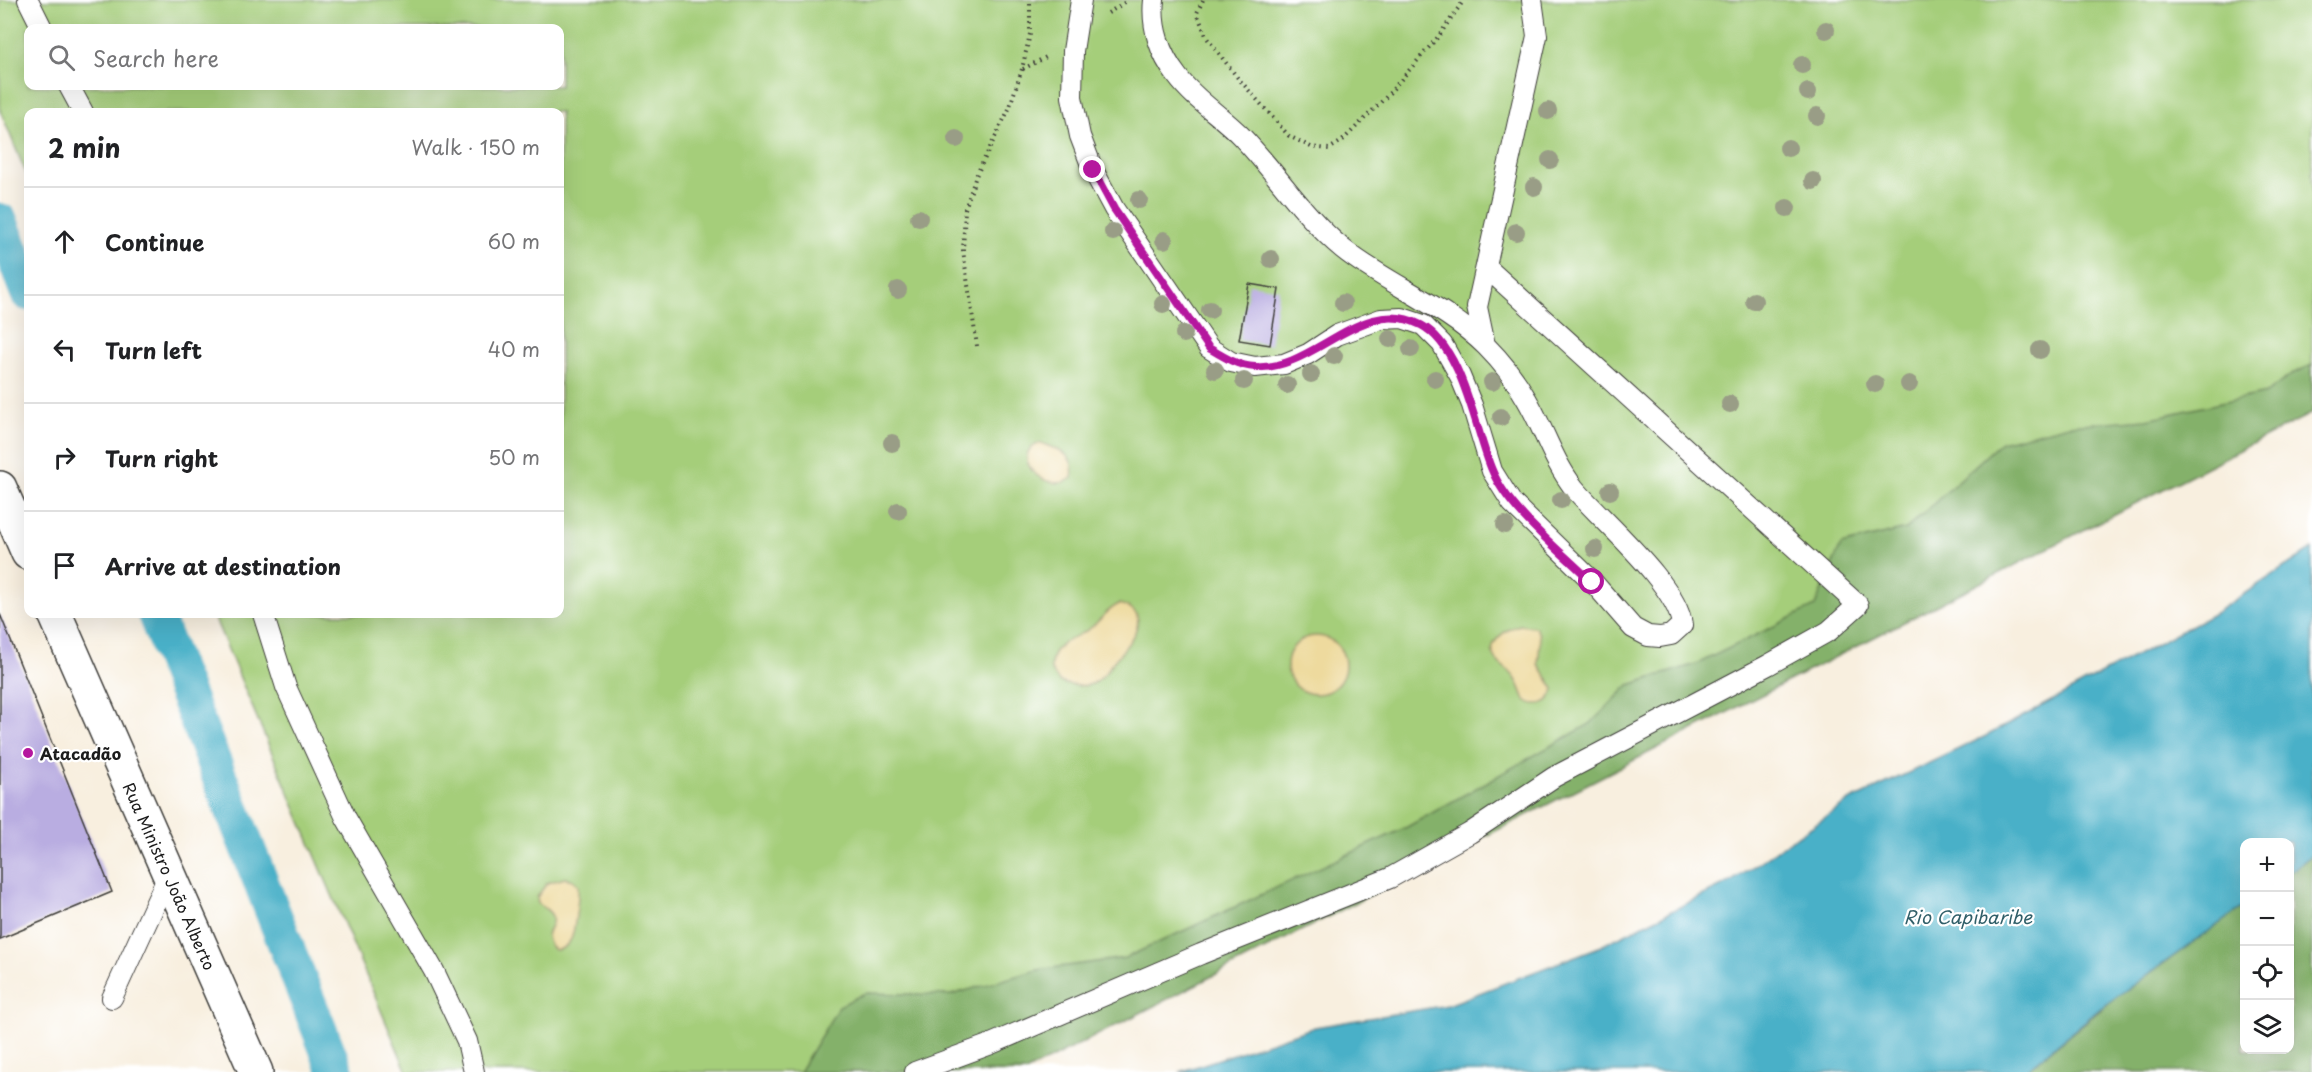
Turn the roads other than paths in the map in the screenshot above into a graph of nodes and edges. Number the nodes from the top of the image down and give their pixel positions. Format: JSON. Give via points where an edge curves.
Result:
{"nodes":[{"id":1,"x":28,"y":0,"type":"edge"},
{"id":2,"x":1081,"y":0,"type":"edge"},
{"id":3,"x":1154,"y":0,"type":"edge"},
{"id":4,"x":1532,"y":0,"type":"edge"},
{"id":5,"x":40,"y":24,"type":"edge"},
{"id":6,"x":71,"y":90,"type":"edge"},
{"id":7,"x":81,"y":108,"type":"edge"},
{"id":8,"x":1486,"y":267,"type":"junction"},
{"id":9,"x":1485,"y":345,"type":"junction"},
{"id":10,"x":0,"y":488,"type":"edge"},
{"id":11,"x":24,"y":545,"type":"edge"},
{"id":12,"x":57,"y":618,"type":"edge"},
{"id":13,"x":264,"y":618,"type":"edge"},
{"id":14,"x":169,"y":874,"type":"junction"},
{"id":15,"x":112,"y":998,"type":"dead end"},
{"id":16,"x":256,"y":1072,"type":"edge"},
{"id":17,"x":474,"y":1072,"type":"edge"},
{"id":18,"x":915,"y":1072,"type":"edge"}],
"edges":[{"from":1,"to":5,"type":"lane"},
{"from":2,"to":9,"type":"lane","via":[[1073,51],[1072,98],[1080,136],[1114,209],[1209,348],[1231,362],[1256,368],[1284,364],[1337,335],[1380,319],[1402,318],[1423,325],[1442,344],[1460,376],[1492,471],[1512,503],[1633,628],[1660,637],[1679,630],[1681,617],[1675,602],[1574,488],[1513,376]]},
{"from":3,"to":9,"type":"lane","via":[[1154,25],[1162,51],[1177,77],[1246,142],[1309,217],[1344,249],[1446,313]]},
{"from":4,"to":8,"type":"lane","via":[[1537,36]]},
{"from":6,"to":7,"type":"lane"},
{"from":8,"to":9,"type":"lane","via":[[1477,307]]},
{"from":8,"to":18,"type":"lane","via":[[1858,605],[1829,631],[1554,777],[1470,833],[1390,878]]},
{"from":10,"to":11,"type":"street"},
{"from":12,"to":14,"type":"street","name":"Rua Ministro João Alberto"},
{"from":13,"to":17,"type":"lane","via":[[286,687],[346,818],[434,971],[467,1041]]},
{"from":14,"to":15,"type":"lane"},
{"from":14,"to":16,"type":"street","name":"Rua Ministro João Alberto"}]}
